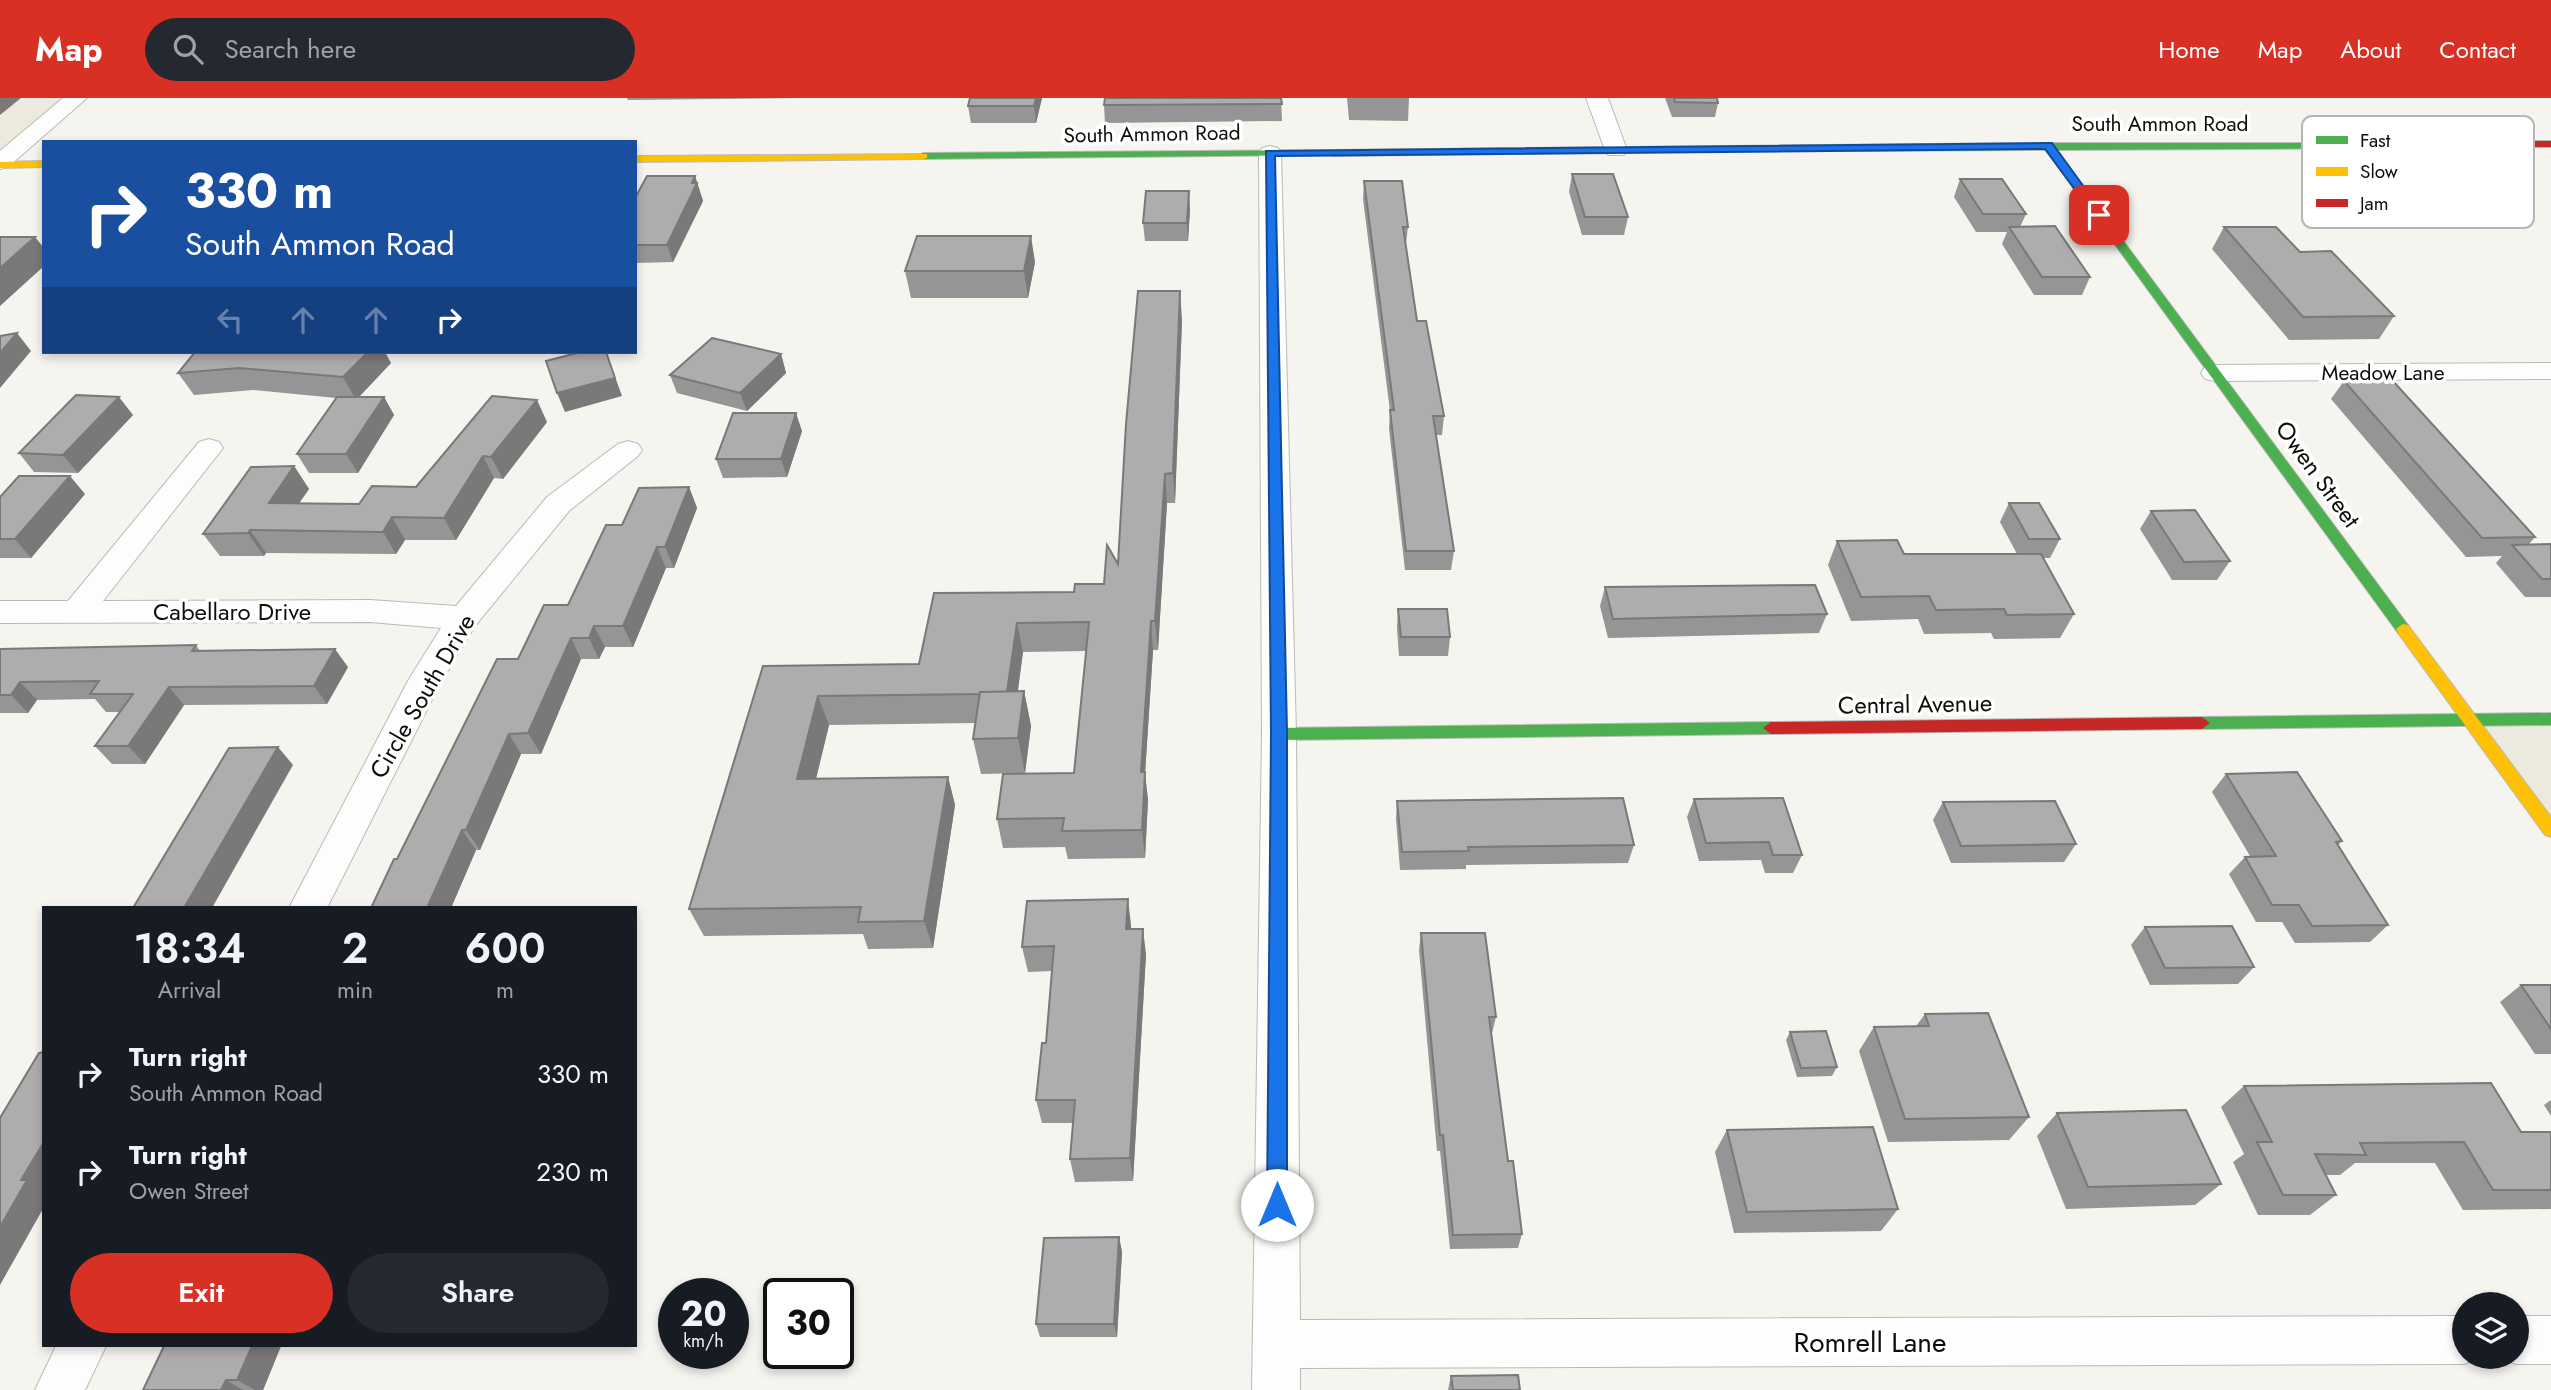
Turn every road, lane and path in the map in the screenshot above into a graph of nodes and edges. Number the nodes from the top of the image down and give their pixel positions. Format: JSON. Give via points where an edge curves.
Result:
{"nodes":[{"id":1,"x":76,"y":98,"type":"edge"},
{"id":2,"x":1597,"y":98,"type":"edge"},
{"id":3,"x":2302,"y":145,"type":"edge"},
{"id":4,"x":2048,"y":146,"type":"junction"},
{"id":5,"x":1616,"y":150,"type":"junction"},
{"id":6,"x":1270,"y":153,"type":"junction"},
{"id":7,"x":637,"y":159,"type":"edge"},
{"id":8,"x":0,"y":164,"type":"edge"},
{"id":9,"x":42,"y":164,"type":"edge"},
{"id":10,"x":2551,"y":371,"type":"edge"},
{"id":11,"x":2215,"y":373,"type":"junction"},
{"id":12,"x":209,"y":448,"type":"dead end"},
{"id":13,"x":628,"y":450,"type":"dead end"},
{"id":14,"x":78,"y":611,"type":"junction"},
{"id":15,"x":0,"y":612,"type":"edge"},
{"id":16,"x":464,"y":618,"type":"junction"},
{"id":17,"x":2551,"y":719,"type":"edge"},
{"id":18,"x":2471,"y":721,"type":"junction"},
{"id":19,"x":1279,"y":733,"type":"junction"},
{"id":20,"x":2551,"y":830,"type":"edge"},
{"id":21,"x":309,"y":906,"type":"edge"},
{"id":22,"x":2452,"y":1340,"type":"edge"},
{"id":23,"x":2529,"y":1340,"type":"edge"},
{"id":24,"x":2551,"y":1340,"type":"edge"},
{"id":25,"x":1277,"y":1344,"type":"junction"},
{"id":26,"x":81,"y":1347,"type":"edge"},
{"id":27,"x":59,"y":1390,"type":"edge"},
{"id":28,"x":1276,"y":1390,"type":"edge"}],
"edges":[{"from":1,"to":8,"type":"street"},
{"from":2,"to":5,"type":"street"},
{"from":3,"to":4,"type":"main road","name":"South Ammon Road"},
{"from":4,"to":5,"type":"main road","name":"South Ammon Road"},
{"from":4,"to":11,"type":"main road","name":"Owen Street"},
{"from":5,"to":6,"type":"main road","name":"South Ammon Road"},
{"from":6,"to":7,"type":"main road","name":"South Ammon Road"},
{"from":6,"to":19,"type":"street"},
{"from":8,"to":9,"type":"main road"},
{"from":10,"to":11,"type":"street","name":"Meadow Lane"},
{"from":11,"to":18,"type":"main road","name":"Owen Street"},
{"from":12,"to":14,"type":"street"},
{"from":13,"to":16,"type":"street","name":"Circle South Drive","via":[[558,505]]},
{"from":14,"to":15,"type":"street","name":"Cabellaro Drive"},
{"from":14,"to":16,"type":"street","name":"Cabellaro Drive","via":[[370,611]]},
{"from":16,"to":21,"type":"street","name":"Circle South Drive","via":[[426,679]]},
{"from":17,"to":18,"type":"main road","name":"Central Avenue"},
{"from":18,"to":19,"type":"main road","name":"Central Avenue"},
{"from":18,"to":20,"type":"main road","name":"Owen Street"},
{"from":19,"to":25,"type":"street"},
{"from":22,"to":25,"type":"street","name":"Romrell Lane"},
{"from":23,"to":24,"type":"street"},
{"from":25,"to":28,"type":"street"},
{"from":26,"to":27,"type":"street"}]}
